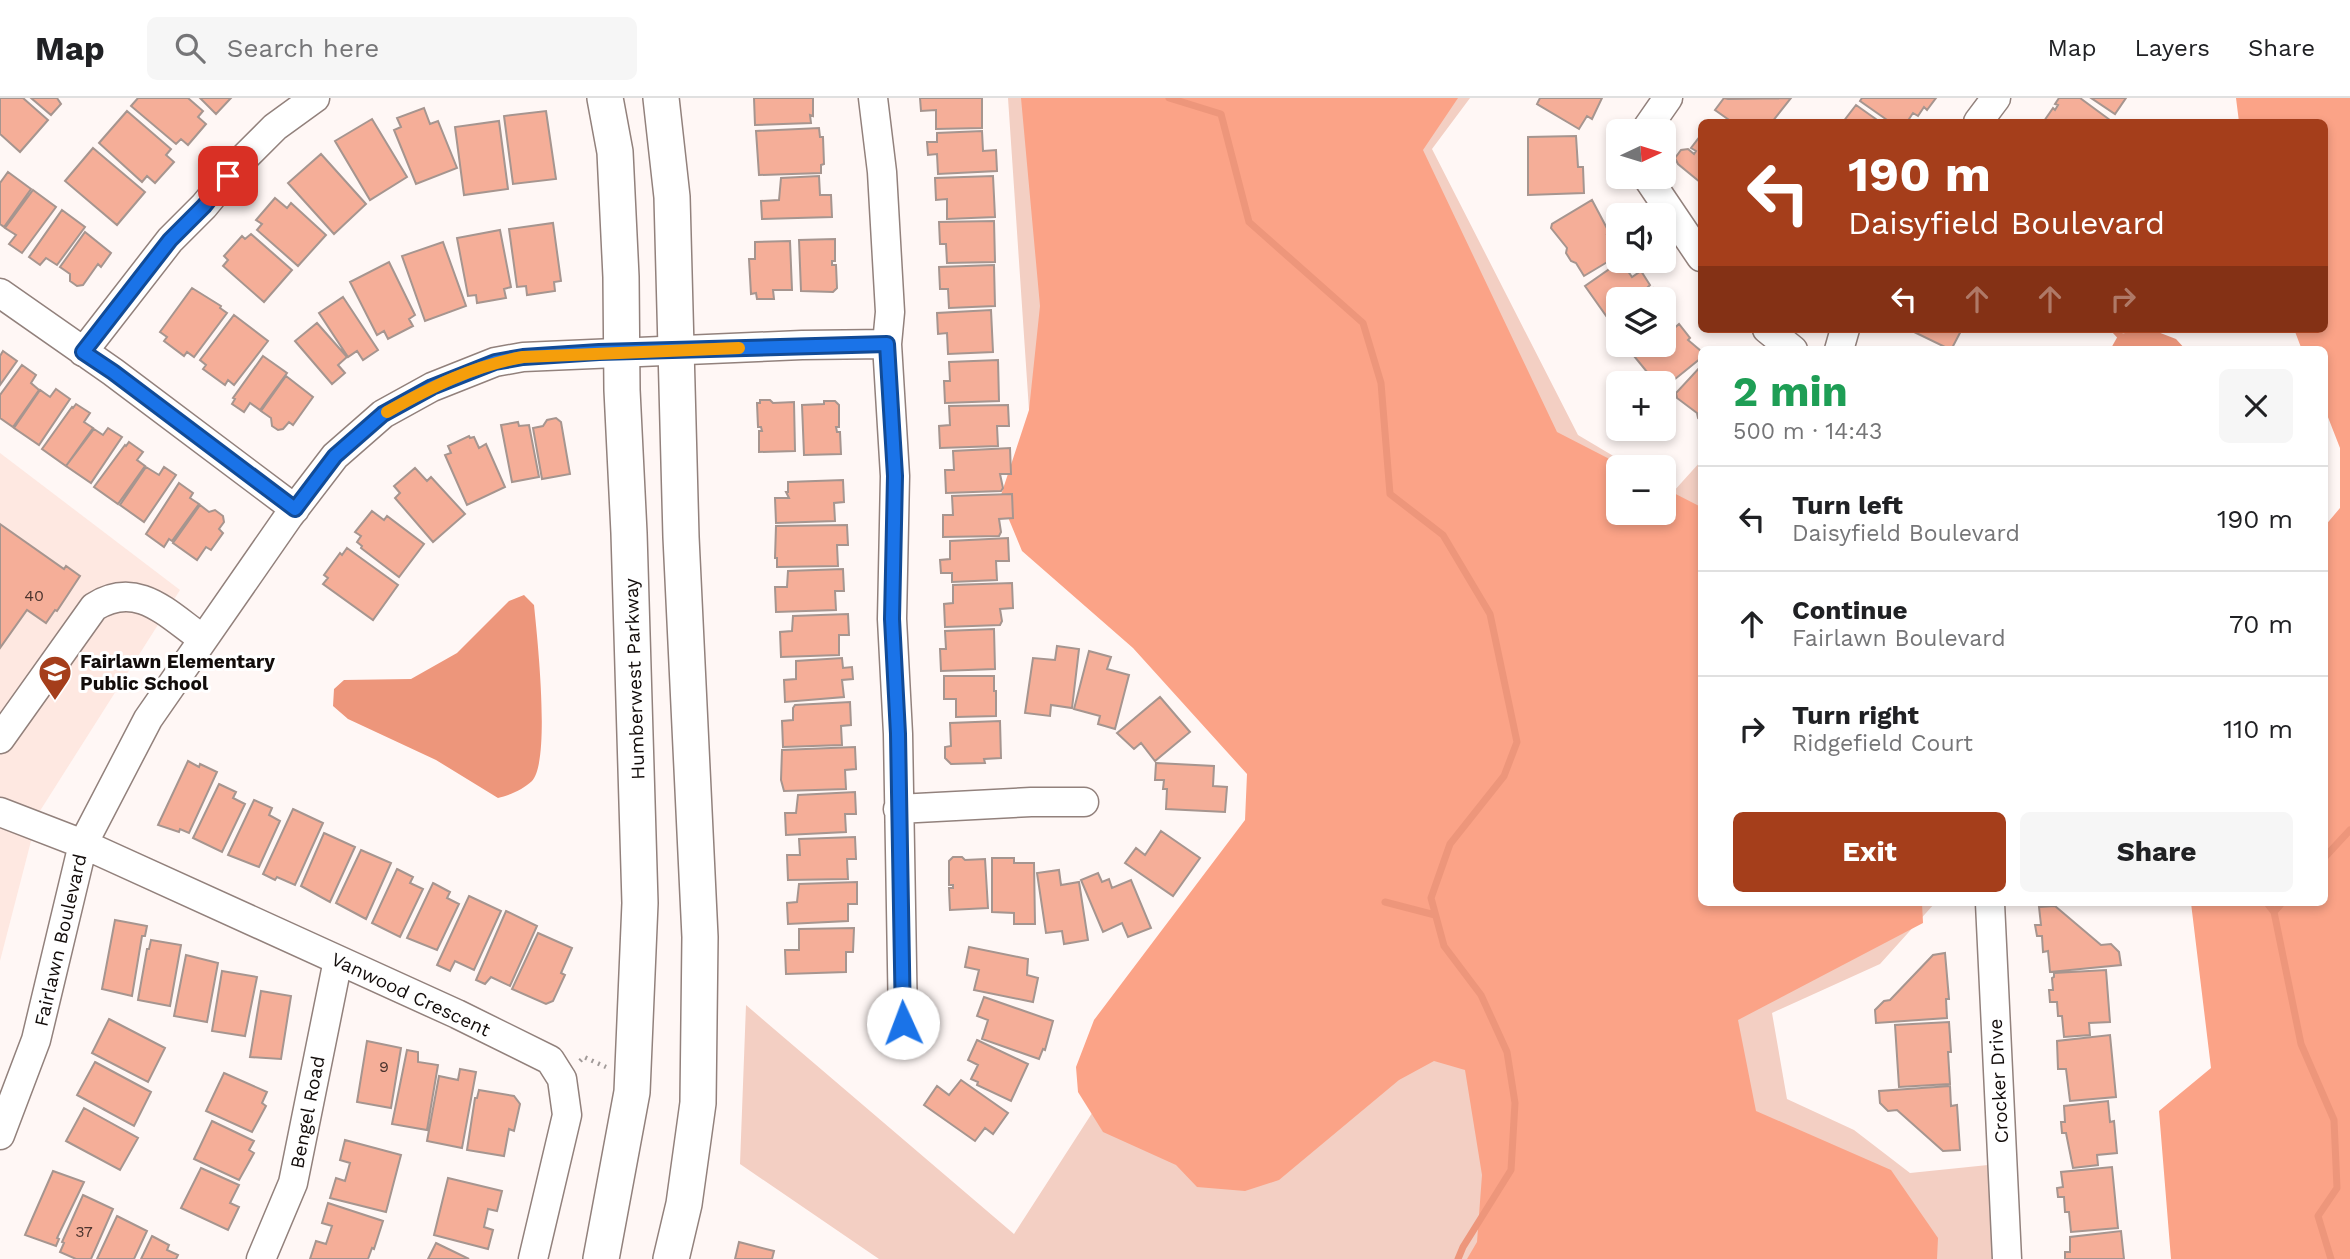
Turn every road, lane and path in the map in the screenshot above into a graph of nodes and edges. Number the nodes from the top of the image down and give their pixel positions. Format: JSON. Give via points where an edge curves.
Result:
{"nodes":[{"id":1,"x":315,"y":98,"type":"edge"},
{"id":2,"x":605,"y":98,"type":"edge"},
{"id":3,"x":662,"y":98,"type":"edge"},
{"id":4,"x":873,"y":98,"type":"edge"},
{"id":5,"x":1668,"y":98,"type":"edge"},
{"id":6,"x":1996,"y":98,"type":"edge"},
{"id":7,"x":1653,"y":119,"type":"edge"},
{"id":8,"x":1980,"y":119,"type":"edge"},
{"id":9,"x":1655,"y":189,"type":"edge"},
{"id":10,"x":1698,"y":253,"type":"edge"},
{"id":11,"x":0,"y":293,"type":"edge"},
{"id":12,"x":1772,"y":333,"type":"edge"},
{"id":13,"x":887,"y":344,"type":"junction"},
{"id":14,"x":1788,"y":346,"type":"edge"},
{"id":15,"x":675,"y":351,"type":"junction"},
{"id":16,"x":83,"y":352,"type":"junction"},
{"id":17,"x":621,"y":352,"type":"junction"},
{"id":18,"x":295,"y":509,"type":"junction"},
{"id":19,"x":202,"y":639,"type":"junction"},
{"id":20,"x":0,"y":739,"type":"edge"},
{"id":21,"x":1084,"y":802,"type":"dead end"},
{"id":22,"x":898,"y":808,"type":"junction"},
{"id":23,"x":0,"y":812,"type":"edge"},
{"id":24,"x":83,"y":844,"type":"junction"},
{"id":25,"x":1990,"y":906,"type":"edge"},
{"id":26,"x":338,"y":960,"type":"junction"},
{"id":27,"x":903,"y":1023,"type":"dead end"},
{"id":28,"x":0,"y":1135,"type":"edge"},
{"id":29,"x":261,"y":1259,"type":"edge"},
{"id":30,"x":533,"y":1259,"type":"edge"},
{"id":31,"x":601,"y":1259,"type":"edge"},
{"id":32,"x":671,"y":1259,"type":"edge"},
{"id":33,"x":2007,"y":1259,"type":"edge"}],
"edges":[{"from":1,"to":16,"type":"street","via":[[275,127],[241,161],[170,240]]},
{"from":2,"to":17,"type":"main road","name":"Humberwest Parkway","via":[[615,152]]},
{"from":3,"to":15,"type":"main road","via":[[672,197]]},
{"from":4,"to":13,"type":"street","via":[[890,312]]},
{"from":5,"to":7,"type":"street"},
{"from":6,"to":8,"type":"street"},
{"from":9,"to":10,"type":"street"},
{"from":11,"to":16,"type":"street"},
{"from":12,"to":14,"type":"street"},
{"from":13,"to":15,"type":"street","name":"Fairlawn Boulevard"},
{"from":13,"to":22,"type":"street","via":[[895,476],[892,619]]},
{"from":15,"to":17,"type":"street","name":"Fairlawn Boulevard"},
{"from":15,"to":32,"type":"main road","via":[[701,1012],[698,1103]]},
{"from":16,"to":18,"type":"street"},
{"from":17,"to":18,"type":"street","name":"Fairlawn Boulevard","via":[[504,360],[432,387],[383,414],[356,437],[335,456]]},
{"from":17,"to":31,"type":"main road","name":"Humberwest Parkway","via":[[640,903],[632,1092]]},
{"from":18,"to":19,"type":"street","name":"Fairlawn Boulevard"},
{"from":19,"to":20,"type":"street","via":[[147,600],[120,595],[106,599],[94,607]]},
{"from":19,"to":24,"type":"street","name":"Fairlawn Boulevard","via":[[148,719]]},
{"from":21,"to":22,"type":"street"},
{"from":22,"to":27,"type":"street"},
{"from":23,"to":24,"type":"street","name":"Vanwood Crescent"},
{"from":24,"to":26,"type":"street","name":"Vanwood Crescent"},
{"from":24,"to":28,"type":"street","name":"Fairlawn Boulevard","via":[[36,1040]]},
{"from":25,"to":33,"type":"street","name":"Crocker Drive"},
{"from":26,"to":29,"type":"street","name":"Bengel Road","via":[[293,1183]]},
{"from":26,"to":30,"type":"street","name":"Vanwood Crescent","via":[[550,1060],[562,1079],[567,1115]]}]}
